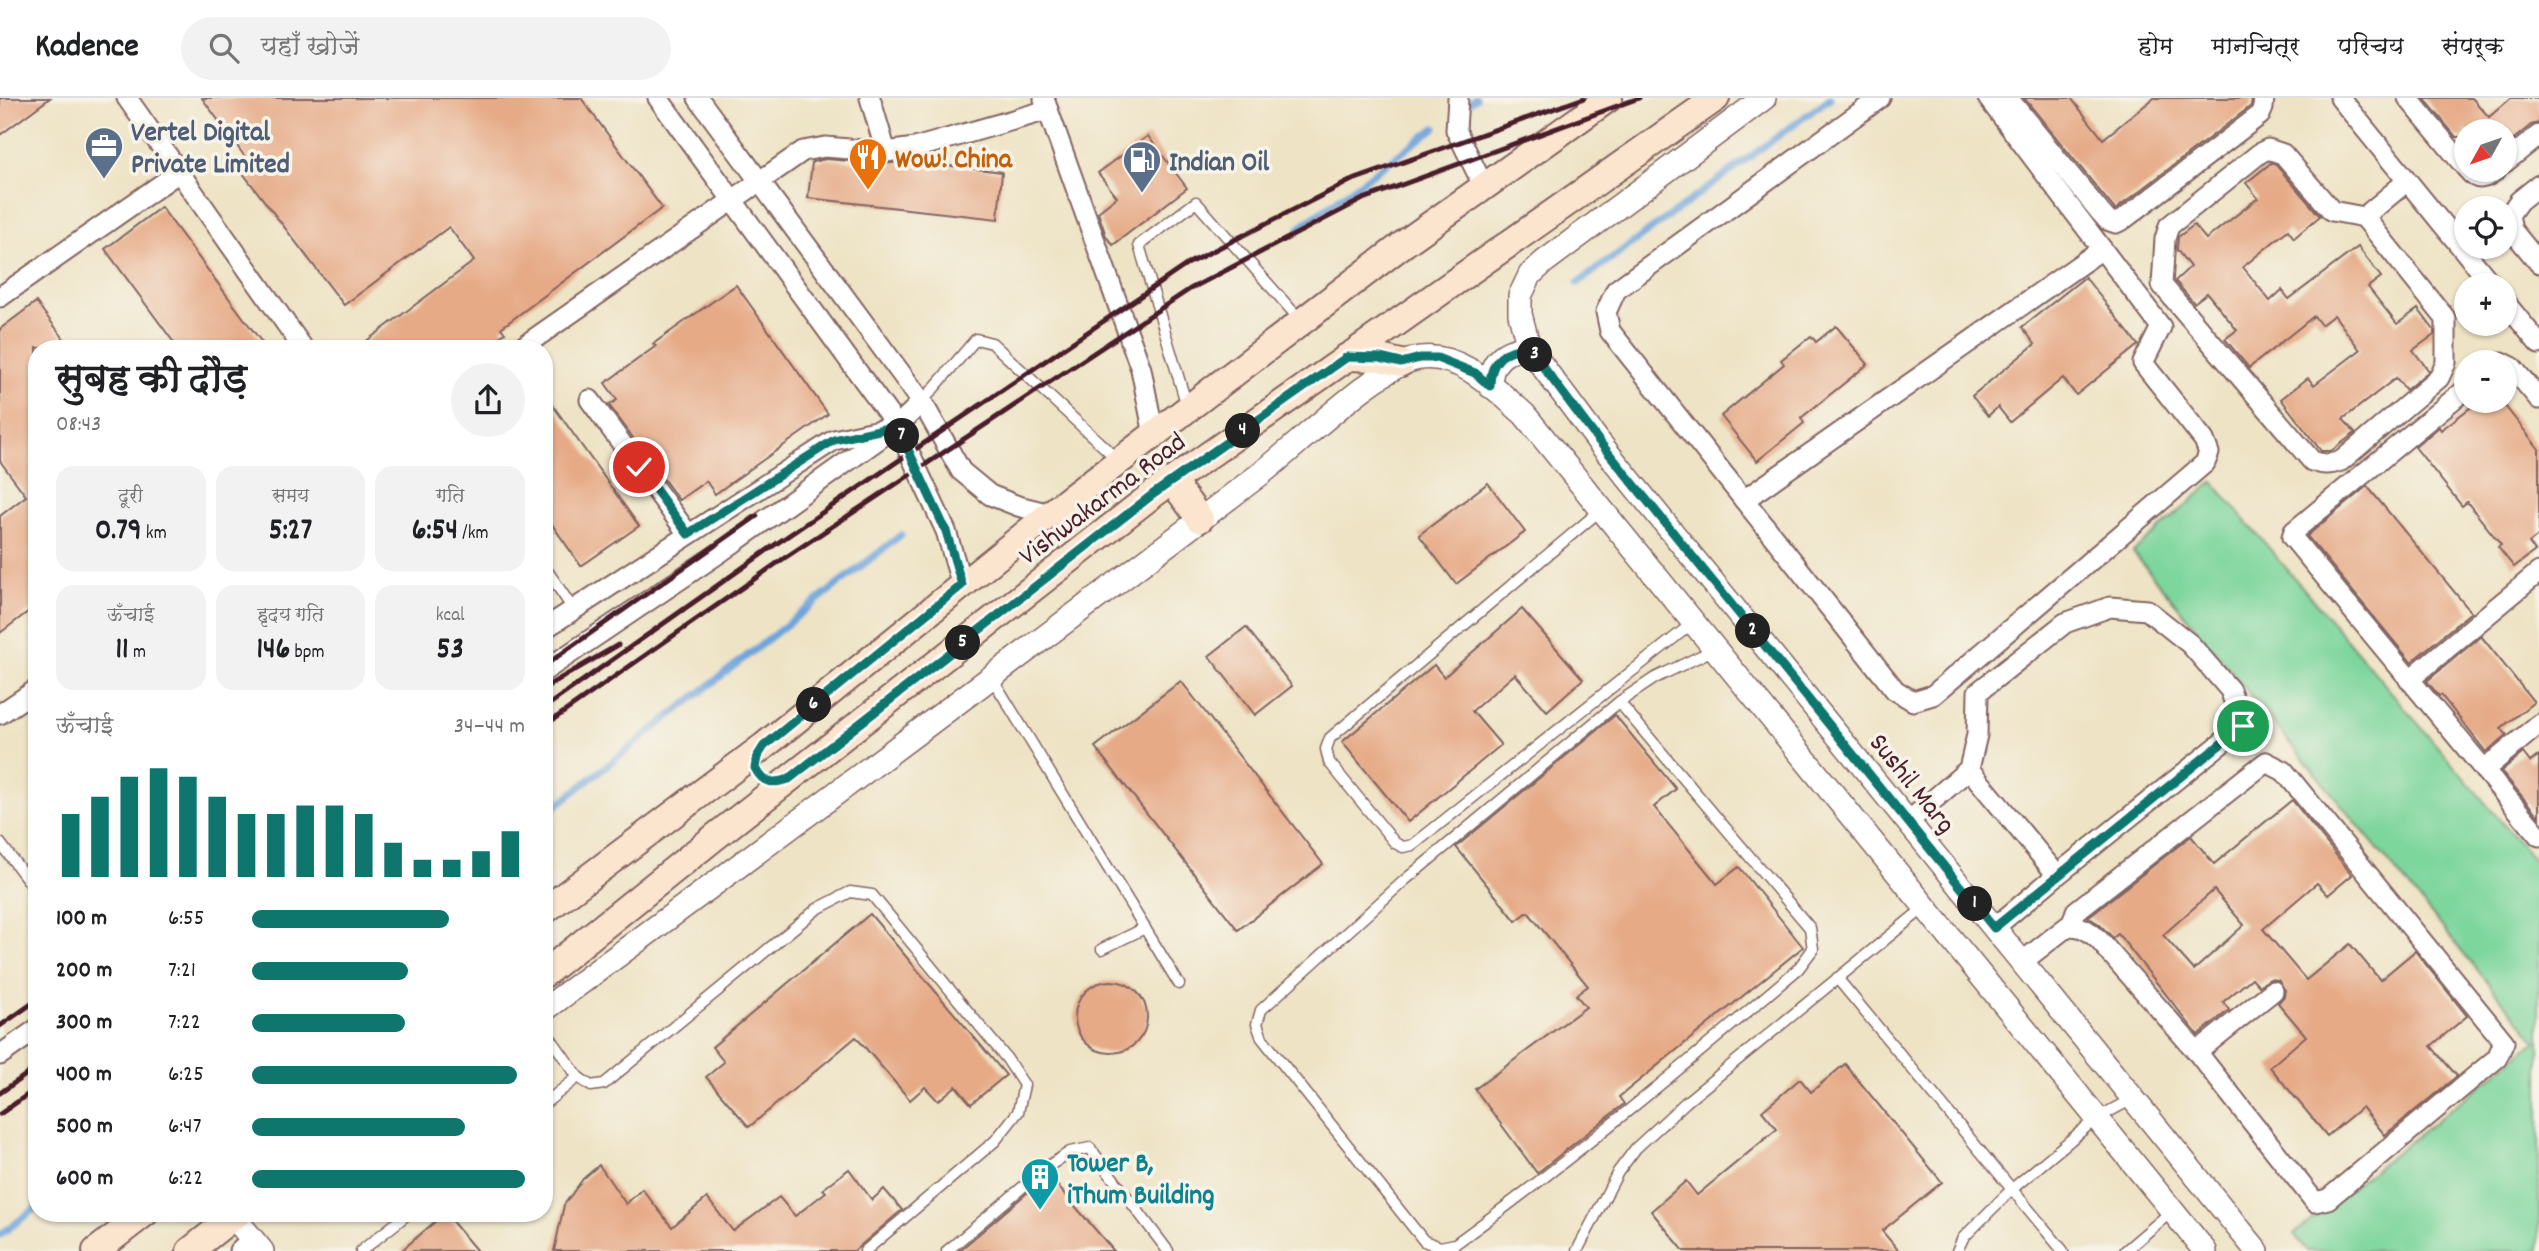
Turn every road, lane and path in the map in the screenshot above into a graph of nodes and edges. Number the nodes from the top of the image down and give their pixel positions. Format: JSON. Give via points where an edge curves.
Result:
{"nodes":[{"id":1,"x":128,"y":98,"type":"edge"},
{"id":2,"x":658,"y":98,"type":"edge"},
{"id":3,"x":698,"y":98,"type":"edge"},
{"id":4,"x":870,"y":98,"type":"edge"},
{"id":5,"x":1458,"y":98,"type":"edge"},
{"id":6,"x":1609,"y":98,"type":"edge"},
{"id":7,"x":1716,"y":98,"type":"edge"},
{"id":8,"x":1764,"y":98,"type":"edge"},
{"id":9,"x":1880,"y":98,"type":"edge"},
{"id":10,"x":1988,"y":98,"type":"edge"},
{"id":11,"x":2008,"y":98,"type":"edge"},
{"id":12,"x":2264,"y":98,"type":"edge"},
{"id":13,"x":2340,"y":98,"type":"edge"},
{"id":14,"x":2408,"y":98,"type":"edge"},
{"id":15,"x":1046,"y":104,"type":"edge"},
{"id":16,"x":2539,"y":135,"type":"edge"},
{"id":17,"x":886,"y":152,"type":"junction"},
{"id":18,"x":2454,"y":153,"type":"edge"},
{"id":19,"x":2517,"y":153,"type":"edge"},
{"id":20,"x":179,"y":172,"type":"junction"},
{"id":21,"x":759,"y":181,"type":"junction"},
{"id":22,"x":2407,"y":181,"type":"junction"},
{"id":23,"x":2539,"y":185,"type":"edge"},
{"id":24,"x":1484,"y":187,"type":"junction"},
{"id":25,"x":733,"y":200,"type":"junction"},
{"id":26,"x":2364,"y":217,"type":"junction"},
{"id":27,"x":2102,"y":249,"type":"junction"},
{"id":28,"x":2539,"y":263,"type":"edge"},
{"id":29,"x":2482,"y":273,"type":"edge"},
{"id":30,"x":0,"y":297,"type":"edge"},
{"id":31,"x":2517,"y":317,"type":"edge"},
{"id":32,"x":1301,"y":322,"type":"junction"},
{"id":33,"x":297,"y":340,"type":"edge"},
{"id":34,"x":532,"y":340,"type":"edge"},
{"id":35,"x":2539,"y":344,"type":"edge"},
{"id":36,"x":1529,"y":348,"type":"junction"},
{"id":37,"x":1347,"y":357,"type":"junction"},
{"id":38,"x":1401,"y":363,"type":"junction"},
{"id":39,"x":2517,"y":372,"type":"edge"},
{"id":40,"x":1490,"y":386,"type":"junction"},
{"id":41,"x":2454,"y":398,"type":"edge"},
{"id":42,"x":2539,"y":399,"type":"edge"},
{"id":43,"x":590,"y":400,"type":"dead end"},
{"id":44,"x":922,"y":402,"type":"junction"},
{"id":45,"x":1188,"y":410,"type":"junction"},
{"id":46,"x":897,"y":426,"type":"junction"},
{"id":47,"x":1154,"y":435,"type":"junction"},
{"id":48,"x":1119,"y":462,"type":"junction"},
{"id":49,"x":1172,"y":481,"type":"junction"},
{"id":50,"x":1744,"y":500,"type":"junction"},
{"id":51,"x":1602,"y":509,"type":"junction"},
{"id":52,"x":1050,"y":514,"type":"junction"},
{"id":53,"x":1200,"y":519,"type":"junction"},
{"id":54,"x":688,"y":534,"type":"junction"},
{"id":55,"x":2539,"y":572,"type":"edge"},
{"id":56,"x":553,"y":579,"type":"edge"},
{"id":57,"x":962,"y":585,"type":"junction"},
{"id":58,"x":573,"y":609,"type":"junction"},
{"id":59,"x":1694,"y":622,"type":"junction"},
{"id":60,"x":553,"y":623,"type":"edge"},
{"id":61,"x":1715,"y":649,"type":"junction"},
{"id":62,"x":553,"y":665,"type":"edge"},
{"id":63,"x":992,"y":678,"type":"junction"},
{"id":64,"x":2409,"y":680,"type":"junction"},
{"id":65,"x":28,"y":694,"type":"edge"},
{"id":66,"x":1619,"y":702,"type":"junction"},
{"id":67,"x":0,"y":714,"type":"edge"},
{"id":68,"x":2539,"y":724,"type":"edge"},
{"id":69,"x":764,"y":746,"type":"junction"},
{"id":70,"x":1969,"y":769,"type":"junction"},
{"id":71,"x":2484,"y":770,"type":"junction"},
{"id":72,"x":789,"y":779,"type":"junction"},
{"id":73,"x":690,"y":802,"type":"junction"},
{"id":74,"x":1908,"y":822,"type":"junction"},
{"id":75,"x":716,"y":836,"type":"junction"},
{"id":76,"x":2539,"y":836,"type":"edge"},
{"id":77,"x":0,"y":844,"type":"edge"},
{"id":78,"x":2057,"y":875,"type":"junction"},
{"id":79,"x":28,"y":880,"type":"edge"},
{"id":80,"x":553,"y":904,"type":"edge"},
{"id":81,"x":1925,"y":906,"type":"junction"},
{"id":82,"x":2071,"y":926,"type":"junction"},
{"id":83,"x":1145,"y":928,"type":"junction"},
{"id":84,"x":1994,"y":928,"type":"junction"},
{"id":85,"x":1102,"y":949,"type":"dead end"},
{"id":86,"x":2022,"y":962,"type":"junction"},
{"id":87,"x":553,"y":967,"type":"edge"},
{"id":88,"x":1837,"y":978,"type":"junction"},
{"id":89,"x":1179,"y":984,"type":"dead end"},
{"id":90,"x":2273,"y":991,"type":"dead end"},
{"id":91,"x":553,"y":1003,"type":"edge"},
{"id":92,"x":28,"y":1036,"type":"edge"},
{"id":93,"x":553,"y":1042,"type":"edge"},
{"id":94,"x":2196,"y":1052,"type":"junction"},
{"id":95,"x":0,"y":1055,"type":"edge"},
{"id":96,"x":578,"y":1077,"type":"junction"},
{"id":97,"x":553,"y":1097,"type":"edge"},
{"id":98,"x":2133,"y":1098,"type":"junction"},
{"id":99,"x":2096,"y":1118,"type":"junction"},
{"id":100,"x":2012,"y":1189,"type":"junction"},
{"id":101,"x":2173,"y":1210,"type":"junction"},
{"id":102,"x":133,"y":1222,"type":"edge"},
{"id":103,"x":228,"y":1222,"type":"edge"},
{"id":104,"x":240,"y":1222,"type":"edge"},
{"id":105,"x":398,"y":1222,"type":"edge"},
{"id":106,"x":251,"y":1247,"type":"edge"},
{"id":107,"x":199,"y":1249,"type":"edge"},
{"id":108,"x":96,"y":1251,"type":"edge"},
{"id":109,"x":362,"y":1251,"type":"edge"},
{"id":110,"x":865,"y":1251,"type":"edge"},
{"id":111,"x":947,"y":1251,"type":"edge"},
{"id":112,"x":1168,"y":1251,"type":"edge"},
{"id":113,"x":1577,"y":1251,"type":"edge"},
{"id":114,"x":1957,"y":1251,"type":"edge"},
{"id":115,"x":2063,"y":1251,"type":"edge"},
{"id":116,"x":2125,"y":1251,"type":"edge"},
{"id":117,"x":2205,"y":1251,"type":"edge"},
{"id":118,"x":2257,"y":1251,"type":"edge"}],
"edges":[{"from":1,"to":20,"type":"street"},
{"from":2,"to":25,"type":"street"},
{"from":3,"to":21,"type":"street"},
{"from":4,"to":17,"type":"street"},
{"from":5,"to":24,"type":"street","via":[[1456,130]]},
{"from":6,"to":24,"type":"main road","name":"Vishwakarma Road"},
{"from":7,"to":37,"type":"main road","name":"Vishwakarma Road"},
{"from":8,"to":36,"type":"street","via":[[1530,275],[1520,296]]},
{"from":9,"to":50,"type":"street","via":[[1616,290],[1606,312],[1610,331]]},
{"from":10,"to":27,"type":"street"},
{"from":11,"to":12,"type":"street","via":[[2100,212],[2116,223],[2260,115]]},
{"from":13,"to":22,"type":"street"},
{"from":14,"to":18,"type":"street"},
{"from":15,"to":17,"type":"street","via":[[915,148]]},
{"from":15,"to":47,"type":"street","via":[[1141,369]]},
{"from":16,"to":19,"type":"street"},
{"from":17,"to":21,"type":"street","via":[[825,147],[803,151]]},
{"from":20,"to":30,"type":"street"},
{"from":20,"to":33,"type":"street"},
{"from":21,"to":25,"type":"street"},
{"from":21,"to":44,"type":"street"},
{"from":22,"to":26,"type":"street"},
{"from":22,"to":29,"type":"street"},
{"from":23,"to":28,"type":"street","via":[[2509,215],[2512,230]]},
{"from":24,"to":32,"type":"main road","name":"Vishwakarma Road"},
{"from":25,"to":34,"type":"street"},
{"from":25,"to":46,"type":"street"},
{"from":26,"to":26,"type":"street","via":[[2446,319],[2446,363],[2440,378],[2342,461],[2323,465],[2312,461],[2165,291],[2165,239],[2174,221],[2268,149],[2283,154],[2332,211]]},
{"from":27,"to":50,"type":"street"},
{"from":27,"to":50,"type":"street","via":[[2161,327],[2143,363],[2204,440],[2209,453],[2205,463],[1933,695],[1913,701],[1895,690]]},
{"from":31,"to":35,"type":"street"},
{"from":32,"to":45,"type":"main road","name":"Vishwakarma Road"},
{"from":32,"to":45,"type":"lane","via":[[1195,202],[1139,245]]},
{"from":36,"to":40,"type":"street","via":[[1518,348],[1498,360],[1490,372]]},
{"from":36,"to":74,"type":"street","name":"Sushil Marg","via":[[1598,440]]},
{"from":37,"to":38,"type":"main road"},
{"from":37,"to":49,"type":"main road","name":"Vishwakarma Road"},
{"from":38,"to":40,"type":"street","via":[[1437,358],[1475,373]]},
{"from":38,"to":53,"type":"street"},
{"from":39,"to":42,"type":"street"},
{"from":40,"to":51,"type":"street","via":[[1524,414]]},
{"from":41,"to":64,"type":"street","via":[[2292,537]]},
{"from":43,"to":54,"type":"street"},
{"from":44,"to":46,"type":"street"},
{"from":44,"to":48,"type":"lane","via":[[976,339],[992,343]]},
{"from":44,"to":52,"type":"street","via":[[961,471],[973,483],[999,499]]},
{"from":45,"to":47,"type":"main road","name":"Vishwakarma Road"},
{"from":46,"to":54,"type":"street","via":[[834,440]]},
{"from":46,"to":57,"type":"street","via":[[946,531]]},
{"from":46,"to":62,"type":"street"},
{"from":47,"to":48,"type":"main road","name":"Vishwakarma Road"},
{"from":48,"to":52,"type":"main road","name":"Vishwakarma Road"},
{"from":49,"to":53,"type":"main road"},
{"from":49,"to":72,"type":"main road","name":"Vishwakarma Road"},
{"from":51,"to":59,"type":"street"},
{"from":51,"to":59,"type":"lane","via":[[1330,738],[1326,748],[1329,762],[1395,843],[1413,845]]},
{"from":52,"to":57,"type":"main road","name":"Vishwakarma Road"},
{"from":53,"to":63,"type":"street"},
{"from":54,"to":58,"type":"street"},
{"from":55,"to":64,"type":"street"},
{"from":56,"to":58,"type":"lane"},
{"from":57,"to":69,"type":"main road","name":"Vishwakarma Road"},
{"from":58,"to":60,"type":"street"},
{"from":59,"to":61,"type":"street"},
{"from":61,"to":66,"type":"lane","via":[[1655,678]]},
{"from":61,"to":81,"type":"street"},
{"from":63,"to":83,"type":"lane"},
{"from":63,"to":91,"type":"street"},
{"from":64,"to":71,"type":"street"},
{"from":65,"to":67,"type":"street"},
{"from":66,"to":66,"type":"lane","via":[[1405,880],[1261,1010],[1257,1024],[1262,1038],[1424,1241],[1440,1247],[1455,1244],[1540,1183],[1798,969],[1813,949],[1810,928]]},
{"from":68,"to":71,"type":"street"},
{"from":69,"to":72,"type":"main road","via":[[755,768],[759,775],[775,784]]},
{"from":69,"to":73,"type":"main road","name":"Vishwakarma Road"},
{"from":70,"to":74,"type":"street"},
{"from":70,"to":78,"type":"street"},
{"from":70,"to":78,"type":"street","via":[[1977,735],[1978,692],[2065,622],[2110,607],[2147,610],[2190,644],[2230,690],[2243,726]]},
{"from":71,"to":76,"type":"street"},
{"from":72,"to":75,"type":"main road","name":"Vishwakarma Road"},
{"from":73,"to":75,"type":"main road","via":[[709,797],[724,807],[724,825]]},
{"from":73,"to":80,"type":"main road","name":"Vishwakarma Road"},
{"from":74,"to":84,"type":"street","name":"Sushil Marg"},
{"from":75,"to":87,"type":"main road","name":"Vishwakarma Road"},
{"from":77,"to":79,"type":"lane"},
{"from":78,"to":84,"type":"street"},
{"from":81,"to":88,"type":"lane"},
{"from":81,"to":99,"type":"street"},
{"from":82,"to":86,"type":"street"},
{"from":82,"to":94,"type":"street","via":[[2082,926],[2099,940]]},
{"from":82,"to":94,"type":"street","via":[[2076,911],[2266,762],[2284,771],[2504,1042],[2497,1058],[2328,1199],[2315,1202]]},
{"from":83,"to":85,"type":"lane"},
{"from":83,"to":89,"type":"lane"},
{"from":84,"to":86,"type":"street","name":"Sushil Marg"},
{"from":86,"to":98,"type":"street","name":"Sushil Marg"},
{"from":88,"to":100,"type":"lane"},
{"from":88,"to":113,"type":"lane","via":[[1636,1148],[1618,1172]]},
{"from":90,"to":94,"type":"street"},
{"from":92,"to":95,"type":"street"},
{"from":93,"to":96,"type":"lane"},
{"from":96,"to":97,"type":"lane"},
{"from":96,"to":110,"type":"lane","via":[[591,1086],[604,1084],[817,909],[850,892],[872,895],[1024,1085],[1018,1112],[995,1141]]},
{"from":98,"to":99,"type":"lane"},
{"from":98,"to":118,"type":"street","name":"Sushil Marg"},
{"from":99,"to":100,"type":"lane"},
{"from":99,"to":101,"type":"street"},
{"from":100,"to":114,"type":"lane"},
{"from":100,"to":115,"type":"lane"},
{"from":101,"to":116,"type":"lane"},
{"from":101,"to":117,"type":"street"},
{"from":102,"to":108,"type":"main road"},
{"from":103,"to":107,"type":"main road"},
{"from":104,"to":106,"type":"street"},
{"from":105,"to":109,"type":"lane"},
{"from":111,"to":112,"type":"lane","via":[[1045,1168],[1070,1152],[1090,1148]]}]}
